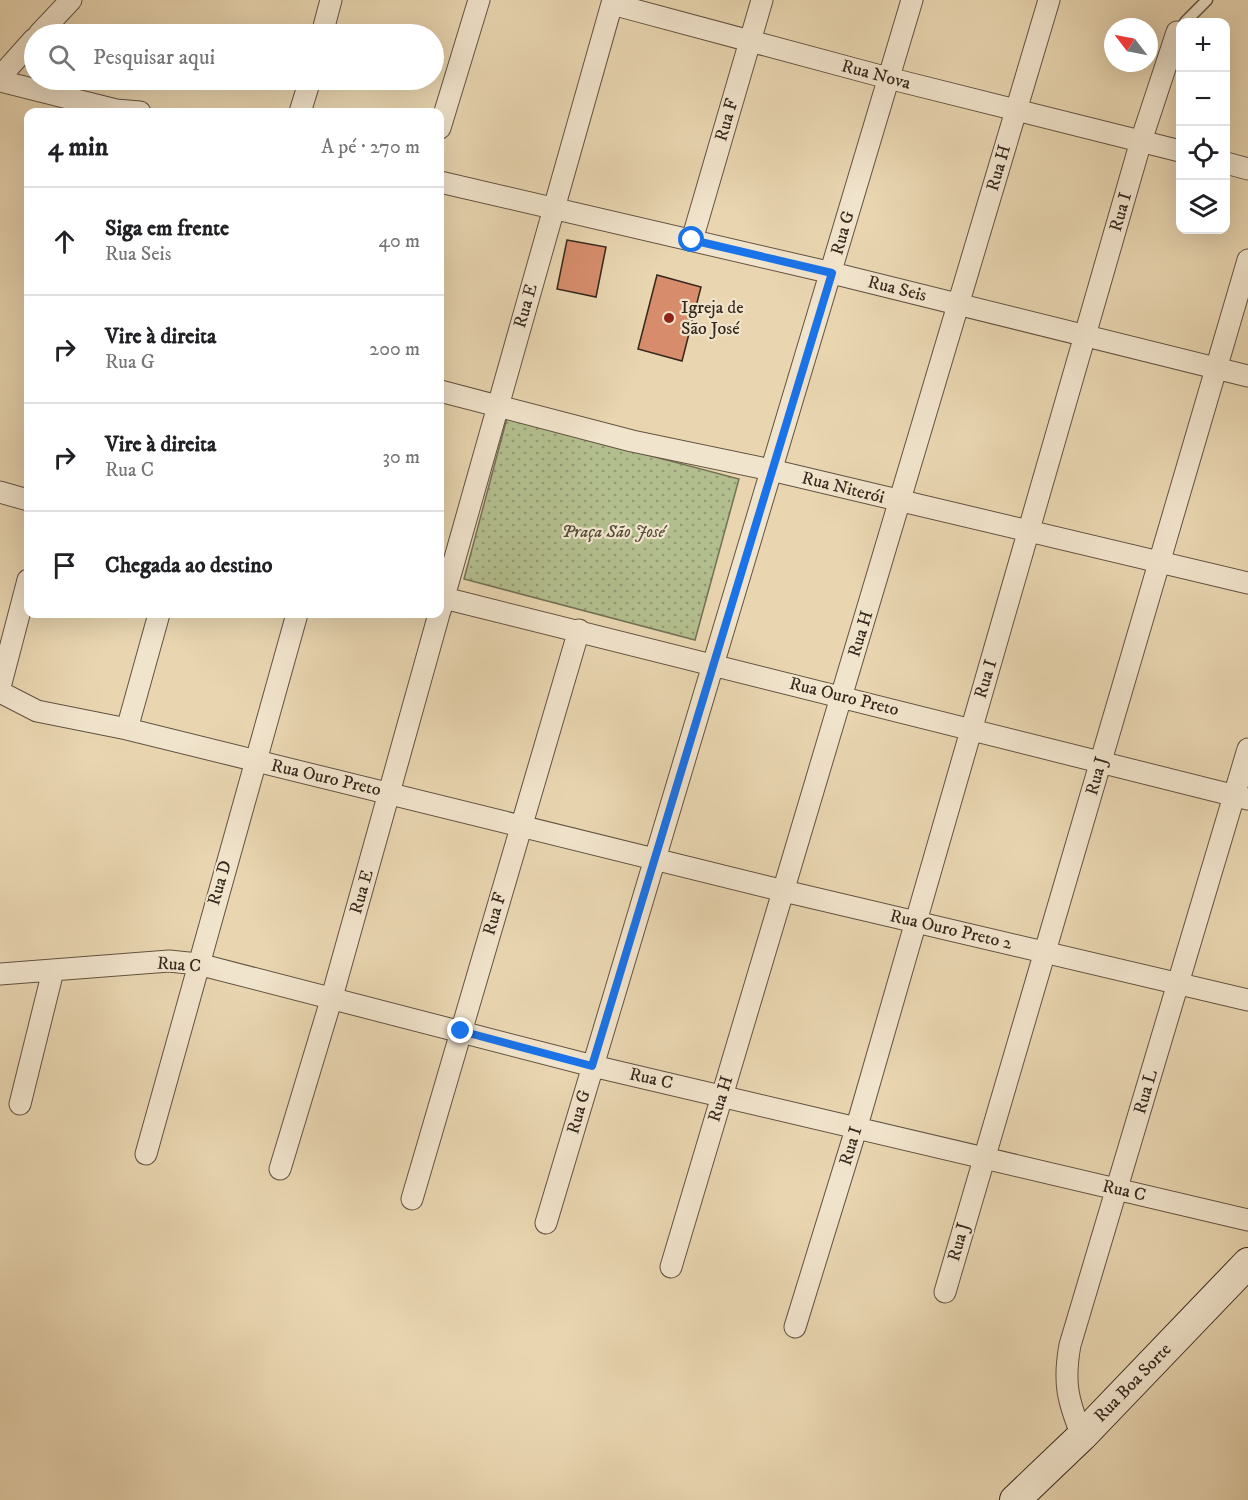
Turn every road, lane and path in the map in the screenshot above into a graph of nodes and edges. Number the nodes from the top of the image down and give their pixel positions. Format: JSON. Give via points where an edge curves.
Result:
{"nodes":[{"id":1,"x":71,"y":0,"type":"edge"},
{"id":2,"x":332,"y":0,"type":"edge"},
{"id":3,"x":479,"y":0,"type":"edge"},
{"id":4,"x":762,"y":0,"type":"edge"},
{"id":5,"x":912,"y":0,"type":"edge"},
{"id":6,"x":1049,"y":0,"type":"edge"},
{"id":7,"x":1207,"y":0,"type":"edge"},
{"id":8,"x":612,"y":2,"type":"edge"},
{"id":9,"x":1190,"y":18,"type":"edge"},
{"id":10,"x":48,"y":24,"type":"edge"},
{"id":11,"x":325,"y":24,"type":"edge"},
{"id":12,"x":749,"y":41,"type":"junction"},
{"id":13,"x":1176,"y":42,"type":"edge"},
{"id":14,"x":24,"y":51,"type":"edge"},
{"id":15,"x":888,"y":78,"type":"junction"},
{"id":16,"x":0,"y":79,"type":"edge"},
{"id":17,"x":24,"y":85,"type":"edge"},
{"id":18,"x":41,"y":90,"type":"edge"},
{"id":19,"x":307,"y":90,"type":"edge"},
{"id":20,"x":109,"y":108,"type":"edge"},
{"id":21,"x":301,"y":108,"type":"edge"},
{"id":22,"x":1015,"y":111,"type":"junction"},
{"id":23,"x":444,"y":115,"type":"edge"},
{"id":24,"x":1142,"y":141,"type":"junction"},
{"id":25,"x":1176,"y":150,"type":"edge"},
{"id":26,"x":1230,"y":164,"type":"edge"},
{"id":27,"x":1248,"y":169,"type":"edge"},
{"id":28,"x":444,"y":183,"type":"edge"},
{"id":29,"x":553,"y":209,"type":"junction"},
{"id":30,"x":692,"y":240,"type":"junction"},
{"id":31,"x":1248,"y":260,"type":"edge"},
{"id":32,"x":832,"y":273,"type":"junction"},
{"id":33,"x":959,"y":304,"type":"junction"},
{"id":34,"x":1085,"y":336,"type":"junction"},
{"id":35,"x":1215,"y":368,"type":"junction"},
{"id":36,"x":1248,"y":376,"type":"edge"},
{"id":37,"x":444,"y":392,"type":"edge"},
{"id":38,"x":498,"y":406,"type":"junction"},
{"id":39,"x":771,"y":470,"type":"junction"},
{"id":40,"x":0,"y":492,"type":"edge"},
{"id":41,"x":24,"y":499,"type":"edge"},
{"id":42,"x":901,"y":502,"type":"junction"},
{"id":43,"x":1029,"y":533,"type":"junction"},
{"id":44,"x":1160,"y":564,"type":"junction"},
{"id":45,"x":1248,"y":584,"type":"edge"},
{"id":46,"x":444,"y":591,"type":"edge"},
{"id":47,"x":24,"y":595,"type":"edge"},
{"id":48,"x":444,"y":606,"type":"edge"},
{"id":49,"x":158,"y":618,"type":"edge"},
{"id":50,"x":296,"y":618,"type":"edge"},
{"id":51,"x":436,"y":618,"type":"edge"},
{"id":52,"x":579,"y":630,"type":"junction"},
{"id":53,"x":713,"y":664,"type":"junction"},
{"id":54,"x":1,"y":681,"type":"edge"},
{"id":55,"x":842,"y":696,"type":"junction"},
{"id":56,"x":126,"y":729,"type":"junction"},
{"id":57,"x":971,"y":729,"type":"junction"},
{"id":58,"x":1248,"y":749,"type":"edge"},
{"id":59,"x":255,"y":762,"type":"junction"},
{"id":60,"x":1101,"y":763,"type":"junction"},
{"id":61,"x":389,"y":793,"type":"junction"},
{"id":62,"x":1241,"y":797,"type":"edge"},
{"id":63,"x":521,"y":825,"type":"junction"},
{"id":64,"x":655,"y":859,"type":"junction"},
{"id":65,"x":784,"y":891,"type":"junction"},
{"id":66,"x":916,"y":923,"type":"junction"},
{"id":67,"x":1046,"y":952,"type":"junction"},
{"id":68,"x":198,"y":964,"type":"junction"},
{"id":69,"x":53,"y":971,"type":"junction"},
{"id":70,"x":0,"y":974,"type":"edge"},
{"id":71,"x":1178,"y":983,"type":"junction"},
{"id":72,"x":332,"y":997,"type":"junction"},
{"id":73,"x":1248,"y":1000,"type":"edge"},
{"id":74,"x":461,"y":1031,"type":"junction"},
{"id":75,"x":592,"y":1066,"type":"junction"},
{"id":76,"x":722,"y":1095,"type":"junction"},
{"id":77,"x":20,"y":1104,"type":"dead end"},
{"id":78,"x":857,"y":1126,"type":"junction"},
{"id":79,"x":146,"y":1154,"type":"dead end"},
{"id":80,"x":983,"y":1158,"type":"junction"},
{"id":81,"x":280,"y":1169,"type":"dead end"},
{"id":82,"x":1118,"y":1190,"type":"junction"},
{"id":83,"x":412,"y":1198,"type":"dead end"},
{"id":84,"x":1248,"y":1220,"type":"edge"},
{"id":85,"x":546,"y":1223,"type":"dead end"},
{"id":86,"x":1248,"y":1263,"type":"edge"},
{"id":87,"x":671,"y":1267,"type":"dead end"},
{"id":88,"x":945,"y":1292,"type":"dead end"},
{"id":89,"x":795,"y":1327,"type":"dead end"},
{"id":90,"x":1082,"y":1436,"type":"junction"},
{"id":91,"x":1015,"y":1500,"type":"edge"}],
"edges":[{"from":1,"to":10,"type":"street"},
{"from":2,"to":11,"type":"street"},
{"from":3,"to":23,"type":"street"},
{"from":4,"to":12,"type":"street","name":"Rua F"},
{"from":5,"to":15,"type":"street","name":"Rua G"},
{"from":6,"to":22,"type":"street","name":"Rua H"},
{"from":7,"to":9,"type":"lane"},
{"from":8,"to":12,"type":"street","name":"Rua Nova"},
{"from":8,"to":29,"type":"street","name":"Rua E"},
{"from":12,"to":15,"type":"street","name":"Rua Nova"},
{"from":12,"to":30,"type":"street","name":"Rua F"},
{"from":13,"to":24,"type":"street","name":"Rua I"},
{"from":14,"to":16,"type":"street"},
{"from":15,"to":22,"type":"street","name":"Rua Nova"},
{"from":15,"to":32,"type":"street","name":"Rua G"},
{"from":16,"to":17,"type":"street"},
{"from":18,"to":20,"type":"street"},
{"from":19,"to":21,"type":"street"},
{"from":22,"to":24,"type":"street","name":"Rua Nova"},
{"from":22,"to":33,"type":"street","name":"Rua H"},
{"from":24,"to":25,"type":"street","name":"Rua Nova"},
{"from":24,"to":34,"type":"street","name":"Rua I"},
{"from":26,"to":27,"type":"street"},
{"from":28,"to":29,"type":"street","name":"Rua Seis"},
{"from":29,"to":30,"type":"street","name":"Rua Seis"},
{"from":29,"to":38,"type":"street","name":"Rua E"},
{"from":30,"to":32,"type":"street","name":"Rua Seis"},
{"from":31,"to":35,"type":"street","name":"Rua J"},
{"from":32,"to":33,"type":"street","name":"Rua Seis"},
{"from":32,"to":39,"type":"street","name":"Rua G"},
{"from":33,"to":34,"type":"street","name":"Rua Seis"},
{"from":33,"to":42,"type":"street","name":"Rua H"},
{"from":34,"to":35,"type":"street","name":"Rua Seis"},
{"from":34,"to":43,"type":"street","name":"Rua I"},
{"from":35,"to":36,"type":"street","name":"Rua Seis"},
{"from":35,"to":44,"type":"street","name":"Rua J"},
{"from":37,"to":38,"type":"street","name":"Rua Niterói"},
{"from":38,"to":39,"type":"street","name":"Rua Niterói","via":[[632,441]]},
{"from":38,"to":46,"type":"street","name":"Rua E"},
{"from":39,"to":42,"type":"street","name":"Rua Niterói"},
{"from":39,"to":53,"type":"street","name":"Rua G"},
{"from":40,"to":41,"type":"street"},
{"from":42,"to":43,"type":"street","name":"Rua Niterói"},
{"from":42,"to":55,"type":"street","name":"Rua H"},
{"from":43,"to":44,"type":"street","name":"Rua Niterói"},
{"from":43,"to":57,"type":"street","name":"Rua I"},
{"from":44,"to":45,"type":"street","name":"Rua Niterói"},
{"from":44,"to":60,"type":"street","name":"Rua J"},
{"from":47,"to":54,"type":"street"},
{"from":48,"to":52,"type":"street","name":"Rua Ouro Preto"},
{"from":49,"to":56,"type":"street"},
{"from":50,"to":59,"type":"street","name":"Rua D"},
{"from":51,"to":61,"type":"street","name":"Rua E"},
{"from":52,"to":53,"type":"street","name":"Rua Ouro Preto"},
{"from":52,"to":63,"type":"street","name":"Rua F"},
{"from":53,"to":55,"type":"street","name":"Rua Ouro Preto"},
{"from":53,"to":64,"type":"street","name":"Rua G"},
{"from":54,"to":56,"type":"street","name":"Rua Ouro Preto","via":[[37,711]]},
{"from":55,"to":57,"type":"street","name":"Rua Ouro Preto"},
{"from":55,"to":65,"type":"street","name":"Rua H"},
{"from":56,"to":59,"type":"street","name":"Rua Ouro Preto"},
{"from":57,"to":60,"type":"street","name":"Rua Ouro Preto"},
{"from":57,"to":66,"type":"street","name":"Rua I"},
{"from":58,"to":62,"type":"street","name":"Rua L"},
{"from":59,"to":61,"type":"street","name":"Rua Ouro Preto"},
{"from":59,"to":68,"type":"street","name":"Rua D"},
{"from":60,"to":62,"type":"street","name":"Rua Ouro Preto"},
{"from":60,"to":67,"type":"street","name":"Rua J"},
{"from":61,"to":63,"type":"street","name":"Rua Ouro Preto"},
{"from":61,"to":72,"type":"street","name":"Rua E"},
{"from":62,"to":71,"type":"street","name":"Rua L"},
{"from":63,"to":64,"type":"street","name":"Rua Ouro Preto"},
{"from":63,"to":74,"type":"street","name":"Rua F"},
{"from":64,"to":65,"type":"street","name":"Rua Ouro Preto 2"},
{"from":64,"to":75,"type":"street","name":"Rua G"},
{"from":65,"to":66,"type":"street","name":"Rua Ouro Preto 2"},
{"from":65,"to":76,"type":"street","name":"Rua H"},
{"from":66,"to":67,"type":"street","name":"Rua Ouro Preto 2"},
{"from":66,"to":78,"type":"street","name":"Rua I"},
{"from":67,"to":71,"type":"street","name":"Rua Ouro Preto 2"},
{"from":67,"to":80,"type":"street","name":"Rua J"},
{"from":68,"to":69,"type":"street","name":"Rua C","via":[[169,961]]},
{"from":68,"to":72,"type":"street","name":"Rua C"},
{"from":68,"to":79,"type":"street","name":"Rua D"},
{"from":69,"to":70,"type":"street","name":"Rua C"},
{"from":69,"to":77,"type":"street"},
{"from":71,"to":73,"type":"street","name":"Rua Ouro Preto 2"},
{"from":71,"to":82,"type":"street","name":"Rua L"},
{"from":72,"to":74,"type":"street","name":"Rua C"},
{"from":72,"to":81,"type":"street","name":"Rua E"},
{"from":74,"to":75,"type":"street","name":"Rua C"},
{"from":74,"to":83,"type":"street","name":"Rua F"},
{"from":75,"to":76,"type":"street","name":"Rua C"},
{"from":75,"to":85,"type":"street","name":"Rua G"},
{"from":76,"to":78,"type":"street","name":"Rua C"},
{"from":76,"to":87,"type":"street","name":"Rua H"},
{"from":78,"to":80,"type":"street","name":"Rua C"},
{"from":78,"to":89,"type":"street","name":"Rua I"},
{"from":80,"to":82,"type":"street","name":"Rua C"},
{"from":80,"to":88,"type":"street","name":"Rua J"},
{"from":82,"to":84,"type":"street","name":"Rua C"},
{"from":82,"to":90,"type":"street","name":"Rua L","via":[[1066,1368],[1069,1403]]},
{"from":86,"to":90,"type":"street","name":"Rua Boa Sorte"},
{"from":90,"to":91,"type":"street","name":"Rua Boa Sorte"}]}
